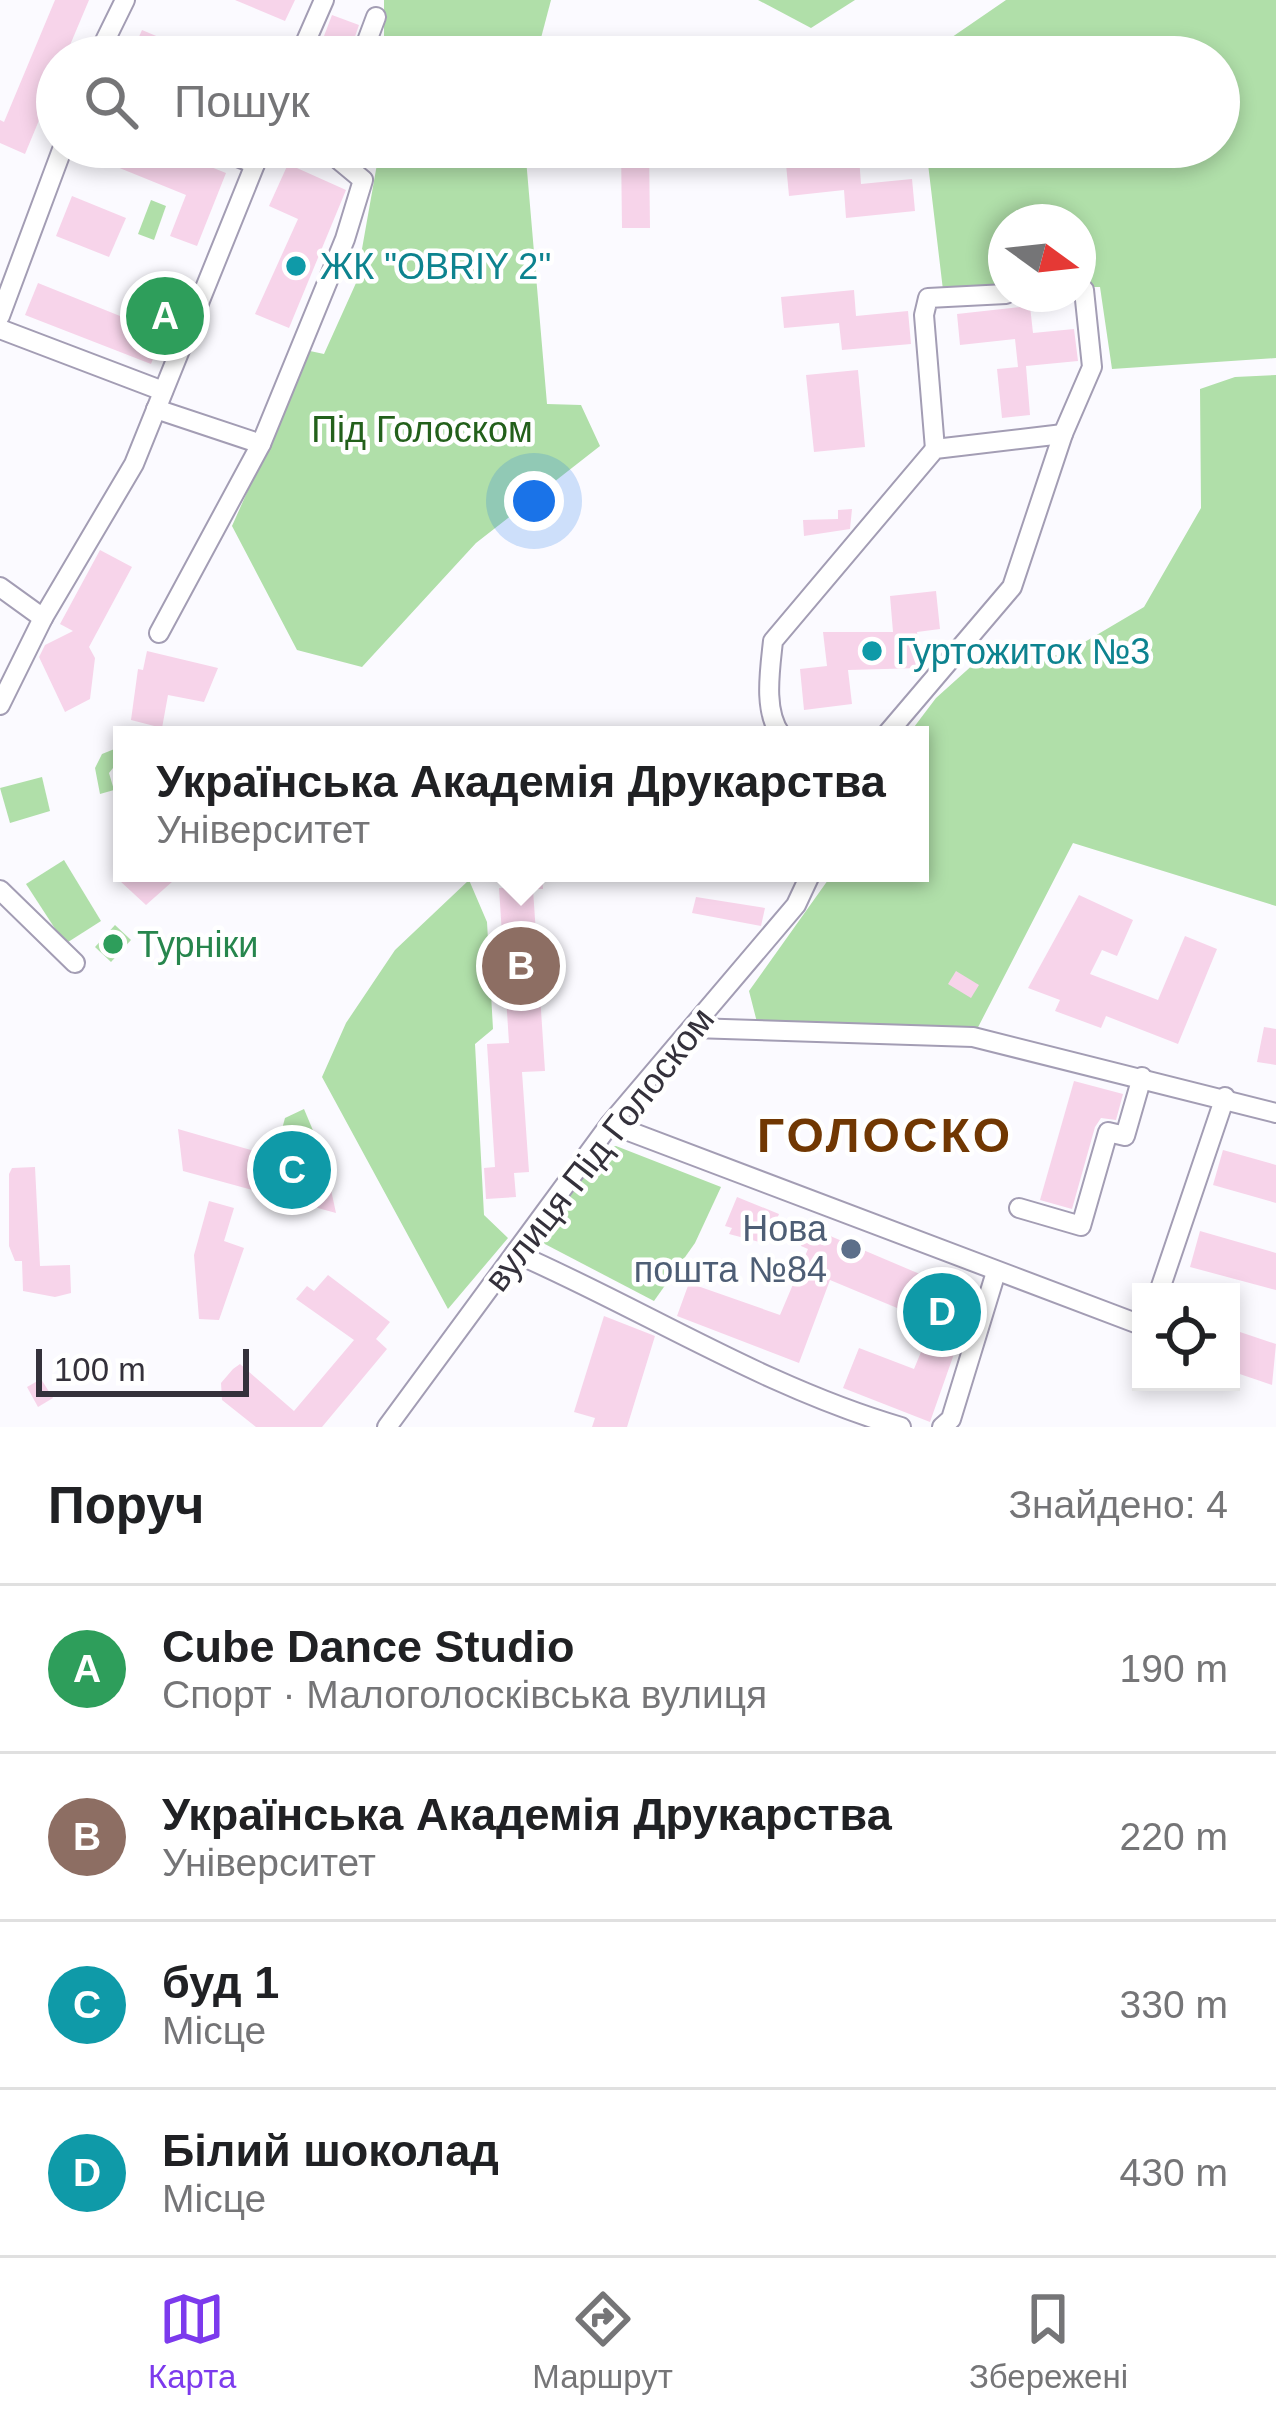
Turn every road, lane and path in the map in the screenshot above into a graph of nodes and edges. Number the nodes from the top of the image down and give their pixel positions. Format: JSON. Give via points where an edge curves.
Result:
{"nodes":[{"id":1,"x":125,"y":0,"type":"edge"},
{"id":2,"x":324,"y":0,"type":"edge"},
{"id":3,"x":376,"y":17,"type":"dead end"},
{"id":4,"x":108,"y":36,"type":"edge"},
{"id":5,"x":308,"y":36,"type":"edge"},
{"id":6,"x":369,"y":36,"type":"edge"},
{"id":7,"x":55,"y":168,"type":"edge"},
{"id":8,"x":254,"y":168,"type":"edge"},
{"id":9,"x":349,"y":168,"type":"edge"},
{"id":10,"x":988,"y":295,"type":"edge"},
{"id":11,"x":1086,"y":312,"type":"edge"},
{"id":12,"x":0,"y":316,"type":"edge"},
{"id":13,"x":0,"y":329,"type":"edge"},
{"id":14,"x":160,"y":400,"type":"junction"},
{"id":15,"x":1063,"y":434,"type":"junction"},
{"id":16,"x":261,"y":444,"type":"junction"},
{"id":17,"x":935,"y":449,"type":"junction"},
{"id":18,"x":0,"y":587,"type":"edge"},
{"id":19,"x":43,"y":618,"type":"junction"},
{"id":20,"x":159,"y":633,"type":"dead end"},
{"id":21,"x":0,"y":705,"type":"edge"},
{"id":22,"x":775,"y":726,"type":"edge"},
{"id":23,"x":894,"y":726,"type":"edge"},
{"id":24,"x":807,"y":882,"type":"edge"},
{"id":25,"x":0,"y":890,"type":"edge"},
{"id":26,"x":76,"y":963,"type":"dead end"},
{"id":27,"x":693,"y":1028,"type":"junction"},
{"id":28,"x":1142,"y":1077,"type":"junction"},
{"id":29,"x":1225,"y":1097,"type":"junction"},
{"id":30,"x":1276,"y":1113,"type":"edge"},
{"id":31,"x":610,"y":1124,"type":"junction"},
{"id":32,"x":1197,"y":1185,"type":"junction"},
{"id":33,"x":1019,"y":1208,"type":"dead end"},
{"id":34,"x":515,"y":1253,"type":"junction"},
{"id":35,"x":996,"y":1272,"type":"junction"},
{"id":36,"x":1162,"y":1283,"type":"edge"},
{"id":37,"x":1173,"y":1283,"type":"edge"},
{"id":38,"x":1132,"y":1322,"type":"edge"},
{"id":39,"x":387,"y":1427,"type":"edge"},
{"id":40,"x":901,"y":1427,"type":"edge"},
{"id":41,"x":942,"y":1427,"type":"edge"}],
"edges":[{"from":1,"to":4,"type":"street"},
{"from":2,"to":5,"type":"street"},
{"from":3,"to":6,"type":"street"},
{"from":7,"to":12,"type":"street"},
{"from":8,"to":14,"type":"street"},
{"from":9,"to":16,"type":"street","via":[[363,180],[345,239]]},
{"from":10,"to":17,"type":"street","via":[[928,298]]},
{"from":11,"to":15,"type":"street","via":[[1092,367]]},
{"from":13,"to":14,"type":"street"},
{"from":14,"to":16,"type":"street"},
{"from":14,"to":19,"type":"street","via":[[134,464]]},
{"from":15,"to":17,"type":"street"},
{"from":15,"to":23,"type":"street","via":[[1012,587]]},
{"from":16,"to":20,"type":"street"},
{"from":17,"to":22,"type":"street","via":[[773,641]]},
{"from":18,"to":19,"type":"street"},
{"from":19,"to":21,"type":"street"},
{"from":24,"to":27,"type":"street","name":"вулиця Під Голоском"},
{"from":25,"to":26,"type":"street"},
{"from":27,"to":28,"type":"street","via":[[973,1037]]},
{"from":27,"to":31,"type":"street","name":"вулиця Під Голоском"},
{"from":28,"to":29,"type":"street"},
{"from":28,"to":33,"type":"street","via":[[1125,1136],[1108,1132],[1081,1226]]},
{"from":29,"to":30,"type":"street"},
{"from":29,"to":32,"type":"street"},
{"from":31,"to":34,"type":"street","name":"вулиця Під Голоском"},
{"from":31,"to":35,"type":"street"},
{"from":32,"to":36,"type":"street"},
{"from":32,"to":37,"type":"street"},
{"from":34,"to":39,"type":"street","name":"вулиця Під Голоском"},
{"from":34,"to":40,"type":"street","via":[[621,1299],[773,1383]]},
{"from":35,"to":38,"type":"street"},
{"from":35,"to":41,"type":"street","via":[[970,1367]]}]}
